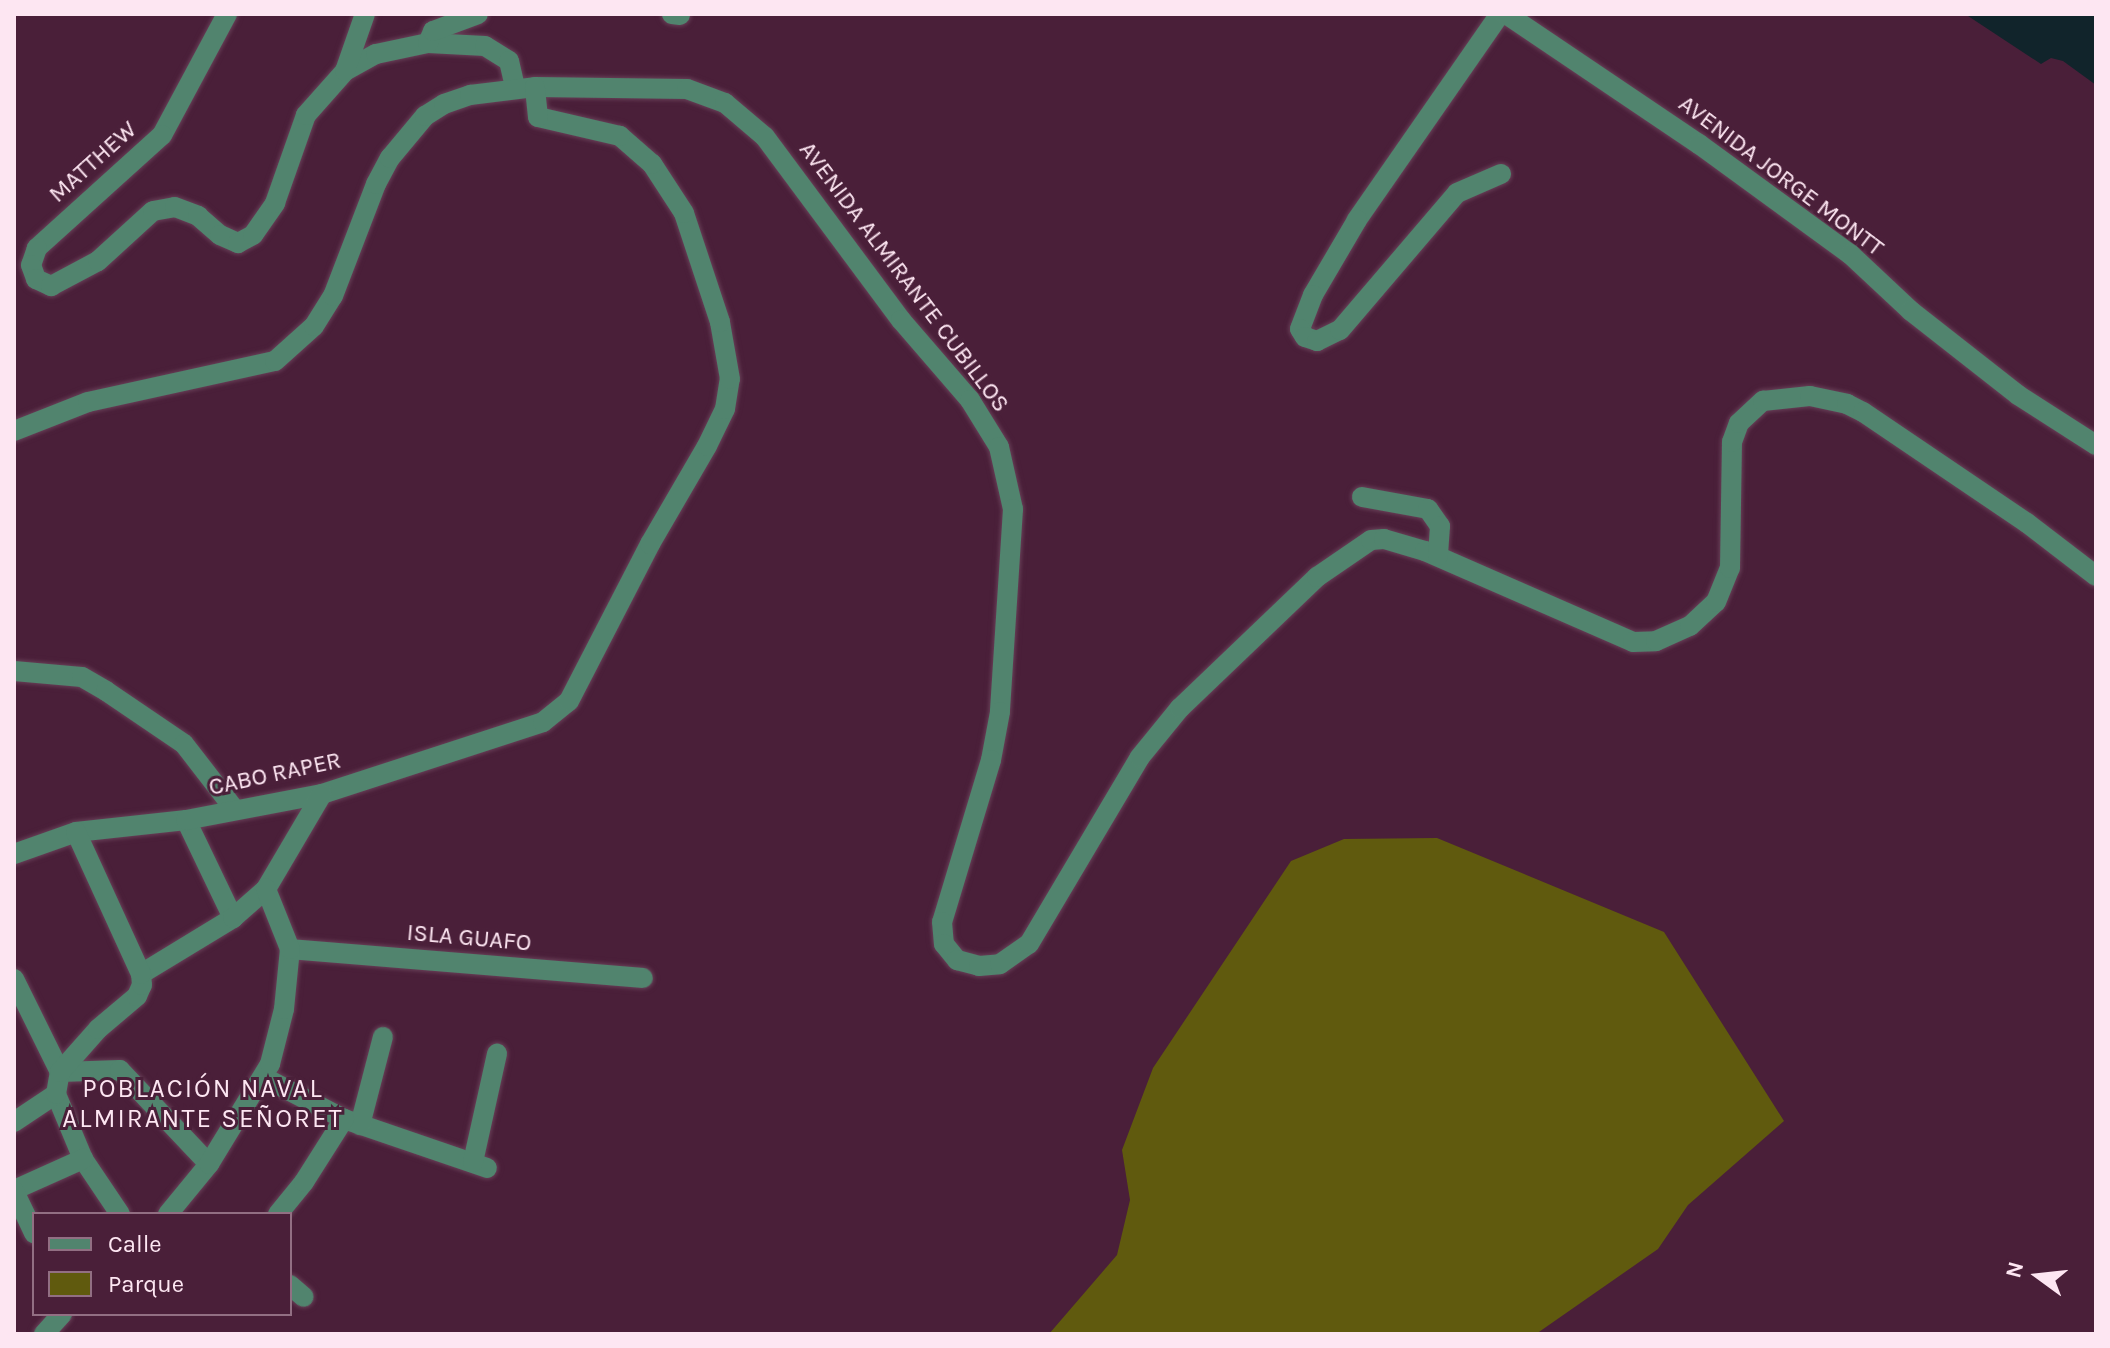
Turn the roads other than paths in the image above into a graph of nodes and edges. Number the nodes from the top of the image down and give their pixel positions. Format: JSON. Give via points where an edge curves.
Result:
{"nodes":[{"id":1,"x":227,"y":14,"type":"edge"},
{"id":2,"x":365,"y":14,"type":"edge"},
{"id":3,"x":478,"y":14,"type":"edge"},
{"id":4,"x":1503,"y":14,"type":"edge"},
{"id":5,"x":428,"y":43,"type":"junction"},
{"id":6,"x":345,"y":71,"type":"junction"},
{"id":7,"x":525,"y":88,"type":"junction"},
{"id":8,"x":1501,"y":174,"type":"dead end"},
{"id":9,"x":14,"y":431,"type":"edge"},
{"id":10,"x":2096,"y":445,"type":"edge"},
{"id":11,"x":1362,"y":497,"type":"dead end"},
{"id":12,"x":1438,"y":556,"type":"junction"},
{"id":13,"x":2096,"y":576,"type":"edge"},
{"id":14,"x":14,"y":671,"type":"edge"},
{"id":15,"x":543,"y":722,"type":"joint"},
{"id":16,"x":322,"y":794,"type":"junction"},
{"id":17,"x":235,"y":810,"type":"junction"},
{"id":18,"x":186,"y":820,"type":"junction"},
{"id":19,"x":76,"y":832,"type":"junction"},
{"id":20,"x":14,"y":854,"type":"edge"},
{"id":21,"x":266,"y":889,"type":"junction"},
{"id":22,"x":233,"y":918,"type":"junction"},
{"id":23,"x":290,"y":949,"type":"junction"},
{"id":24,"x":141,"y":974,"type":"junction"},
{"id":25,"x":643,"y":978,"type":"dead end"},
{"id":26,"x":14,"y":979,"type":"edge"},
{"id":27,"x":383,"y":1037,"type":"dead end"},
{"id":28,"x":497,"y":1054,"type":"dead end"},
{"id":29,"x":60,"y":1072,"type":"junction"},
{"id":30,"x":263,"y":1077,"type":"junction"},
{"id":31,"x":56,"y":1094,"type":"junction"},
{"id":32,"x":14,"y":1122,"type":"edge"},
{"id":33,"x":352,"y":1122,"type":"junction"},
{"id":34,"x":83,"y":1159,"type":"junction"},
{"id":35,"x":209,"y":1164,"type":"junction"},
{"id":36,"x":14,"y":1190,"type":"edge"},
{"id":37,"x":119,"y":1212,"type":"edge"},
{"id":38,"x":170,"y":1212,"type":"edge"},
{"id":39,"x":280,"y":1212,"type":"edge"},
{"id":40,"x":32,"y":1229,"type":"edge"},
{"id":41,"x":60,"y":1316,"type":"edge"},
{"id":42,"x":44,"y":1334,"type":"edge"}],
"edges":[{"from":1,"to":6,"type":"street","name":"MATTHEW","via":[[162,135],[37,248],[31,265],[36,279],[51,286],[98,261],[153,211],[175,207],[238,243],[253,235],[275,203],[306,115]]},
{"from":2,"to":6,"type":"street"},
{"from":3,"to":5,"type":"street","via":[[433,31]]},
{"from":4,"to":8,"type":"street","via":[[1357,220],[1302,319],[1305,337],[1317,341],[1340,330],[1457,193]]},
{"from":4,"to":10,"type":"street","name":"AVENIDA JORGE MONTT","via":[[1787,208],[2018,395]]},
{"from":5,"to":6,"type":"street","name":"MATTHEW","via":[[376,54]]},
{"from":5,"to":7,"type":"street","name":"MATTHEW","via":[[496,50]]},
{"from":7,"to":9,"type":"street","name":"AVENIDA ALMIRANTE CUBILLOS","via":[[470,95],[425,116],[376,184],[333,296],[314,326],[275,361],[88,402]]},
{"from":7,"to":12,"type":"street","name":"AVENIDA ALMIRANTE CUBILLOS","via":[[687,89],[725,103],[744,117],[970,400],[999,447],[1013,509],[1005,654],[991,760],[942,922],[944,944],[957,960],[1000,964],[1029,944],[1161,728],[1317,577],[1371,540]]},
{"from":7,"to":15,"type":"street","name":"MATTHEW","via":[[538,117],[620,136],[652,164],[684,213],[720,322],[730,379],[725,409],[707,446],[569,701]]},
{"from":11,"to":12,"type":"street","via":[[1428,509],[1440,526]]},
{"from":12,"to":13,"type":"street","name":"AVENIDA ALMIRANTE CUBILLOS","via":[[1633,642],[1656,641],[1690,626],[1722,590],[1733,544],[1732,442],[1739,423],[1763,401],[1796,395],[1847,404],[1882,422]]},
{"from":14,"to":17,"type":"street","via":[[82,677],[106,691],[184,744]]},
{"from":15,"to":16,"type":"street","name":"CABO RAPER"},
{"from":16,"to":17,"type":"street","name":"CABO RAPER"},
{"from":16,"to":21,"type":"street"},
{"from":17,"to":18,"type":"street","name":"CABO RAPER"},
{"from":18,"to":19,"type":"street","name":"CABO RAPER"},
{"from":18,"to":22,"type":"street"},
{"from":19,"to":20,"type":"street","name":"CABO RAPER"},
{"from":19,"to":24,"type":"street"},
{"from":21,"to":22,"type":"street"},
{"from":21,"to":23,"type":"street"},
{"from":22,"to":24,"type":"street"},
{"from":23,"to":25,"type":"street","name":"ISLA GUAFO"},
{"from":23,"to":30,"type":"street","via":[[284,1009]]},
{"from":24,"to":29,"type":"street","via":[[137,996]]},
{"from":26,"to":29,"type":"street"},
{"from":27,"to":33,"type":"street"},
{"from":28,"to":33,"type":"street","via":[[480,1165]]},
{"from":29,"to":31,"type":"street"},
{"from":29,"to":35,"type":"street","via":[[120,1070]]},
{"from":30,"to":33,"type":"street"},
{"from":30,"to":35,"type":"street"},
{"from":31,"to":32,"type":"street"},
{"from":31,"to":34,"type":"street"},
{"from":33,"to":39,"type":"street"},
{"from":34,"to":36,"type":"street"},
{"from":34,"to":37,"type":"street"},
{"from":35,"to":38,"type":"street"},
{"from":36,"to":40,"type":"street"},
{"from":41,"to":42,"type":"street"}]}
